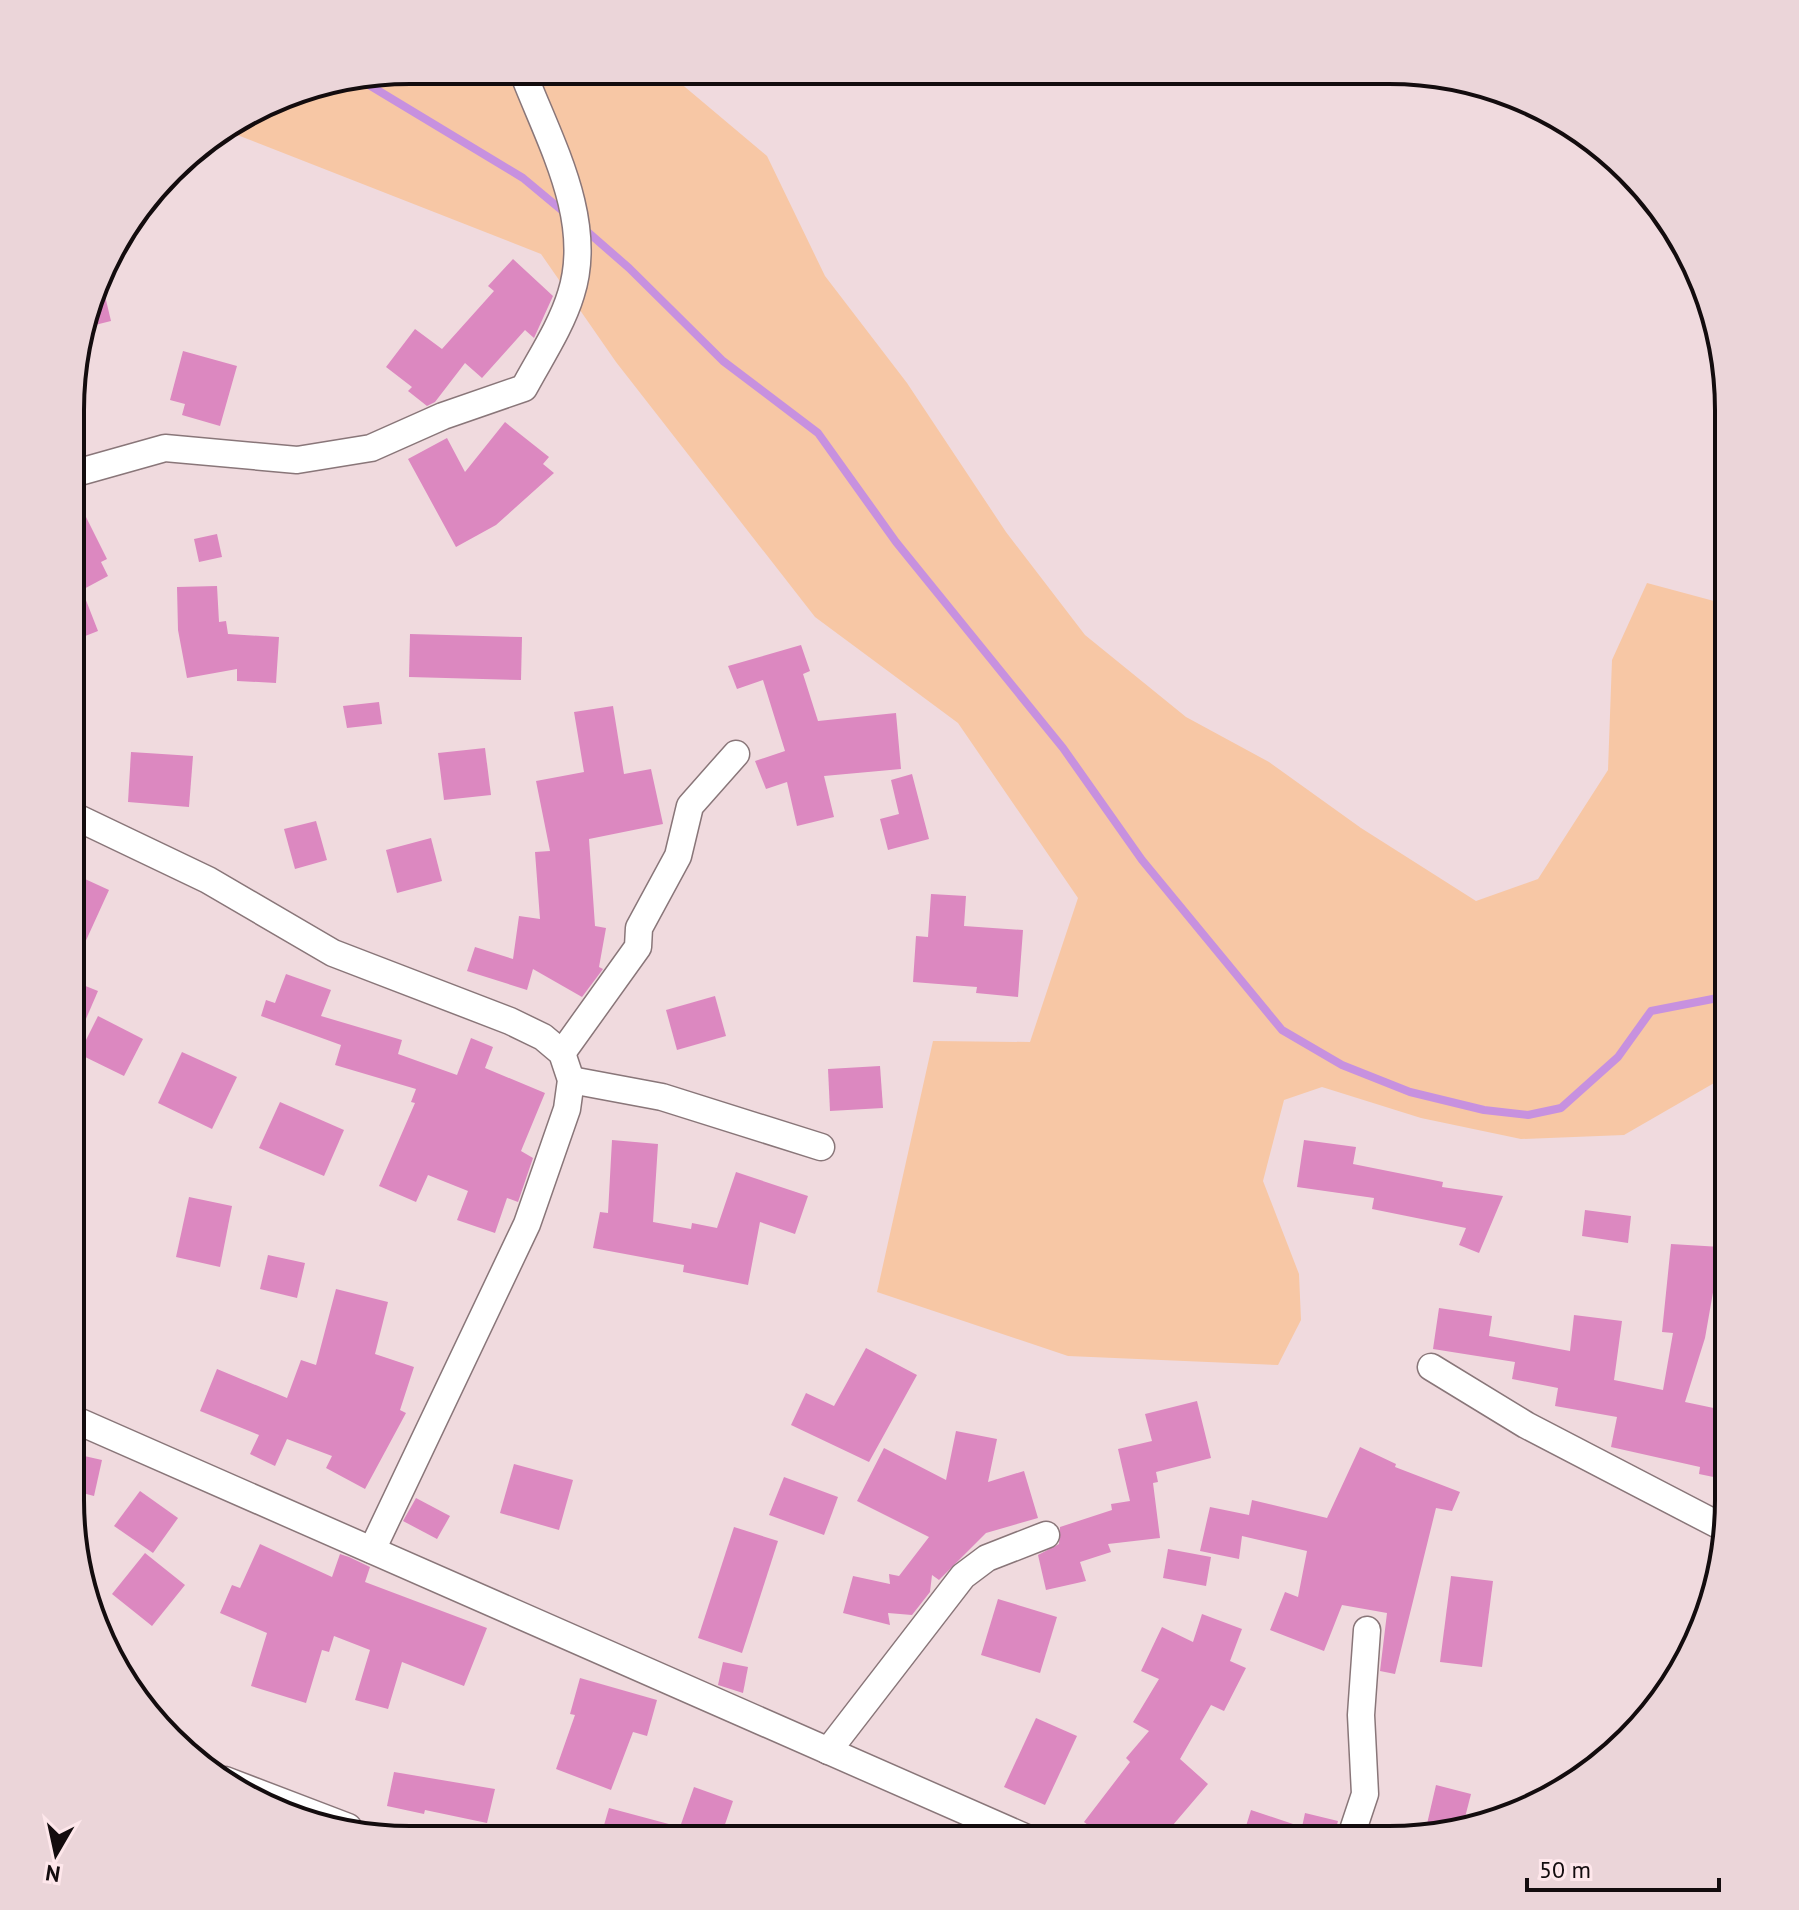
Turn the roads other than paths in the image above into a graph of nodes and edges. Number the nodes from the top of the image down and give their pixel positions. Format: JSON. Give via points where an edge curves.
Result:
{"nodes":[{"id":1,"x":527,"y":84,"type":"edge"},
{"id":2,"x":84,"y":471,"type":"edge"},
{"id":3,"x":736,"y":754,"type":"dead end"},
{"id":4,"x":84,"y":821,"type":"edge"},
{"id":5,"x":562,"y":1053,"type":"junction"},
{"id":6,"x":571,"y":1080,"type":"junction"},
{"id":7,"x":821,"y":1147,"type":"dead end"},
{"id":8,"x":1431,"y":1367,"type":"dead end"},
{"id":9,"x":84,"y":1424,"type":"edge"},
{"id":10,"x":1714,"y":1523,"type":"edge"},
{"id":11,"x":1046,"y":1535,"type":"dead end"},
{"id":12,"x":372,"y":1550,"type":"junction"},
{"id":13,"x":1367,"y":1630,"type":"dead end"},
{"id":14,"x":828,"y":1751,"type":"junction"},
{"id":15,"x":999,"y":1826,"type":"edge"},
{"id":16,"x":1354,"y":1826,"type":"edge"}],
"edges":[{"from":1,"to":2,"type":"street","via":[[575,211],[577,249],[572,292],[524,388],[371,448],[297,460],[165,448]]},
{"from":3,"to":5,"type":"street","via":[[690,806],[678,856],[639,928],[638,947]]},
{"from":4,"to":5,"type":"street","via":[[208,880],[333,953],[510,1021]]},
{"from":5,"to":6,"type":"street"},
{"from":6,"to":7,"type":"street","via":[[662,1097]]},
{"from":6,"to":12,"type":"street","via":[[567,1109],[527,1224]]},
{"from":8,"to":10,"type":"street","via":[[1526,1425]]},
{"from":9,"to":12,"type":"street"},
{"from":11,"to":14,"type":"street","via":[[987,1558],[963,1576]]},
{"from":12,"to":14,"type":"street"},
{"from":13,"to":16,"type":"street","via":[[1361,1715],[1365,1794]]},
{"from":14,"to":15,"type":"street"}]}
